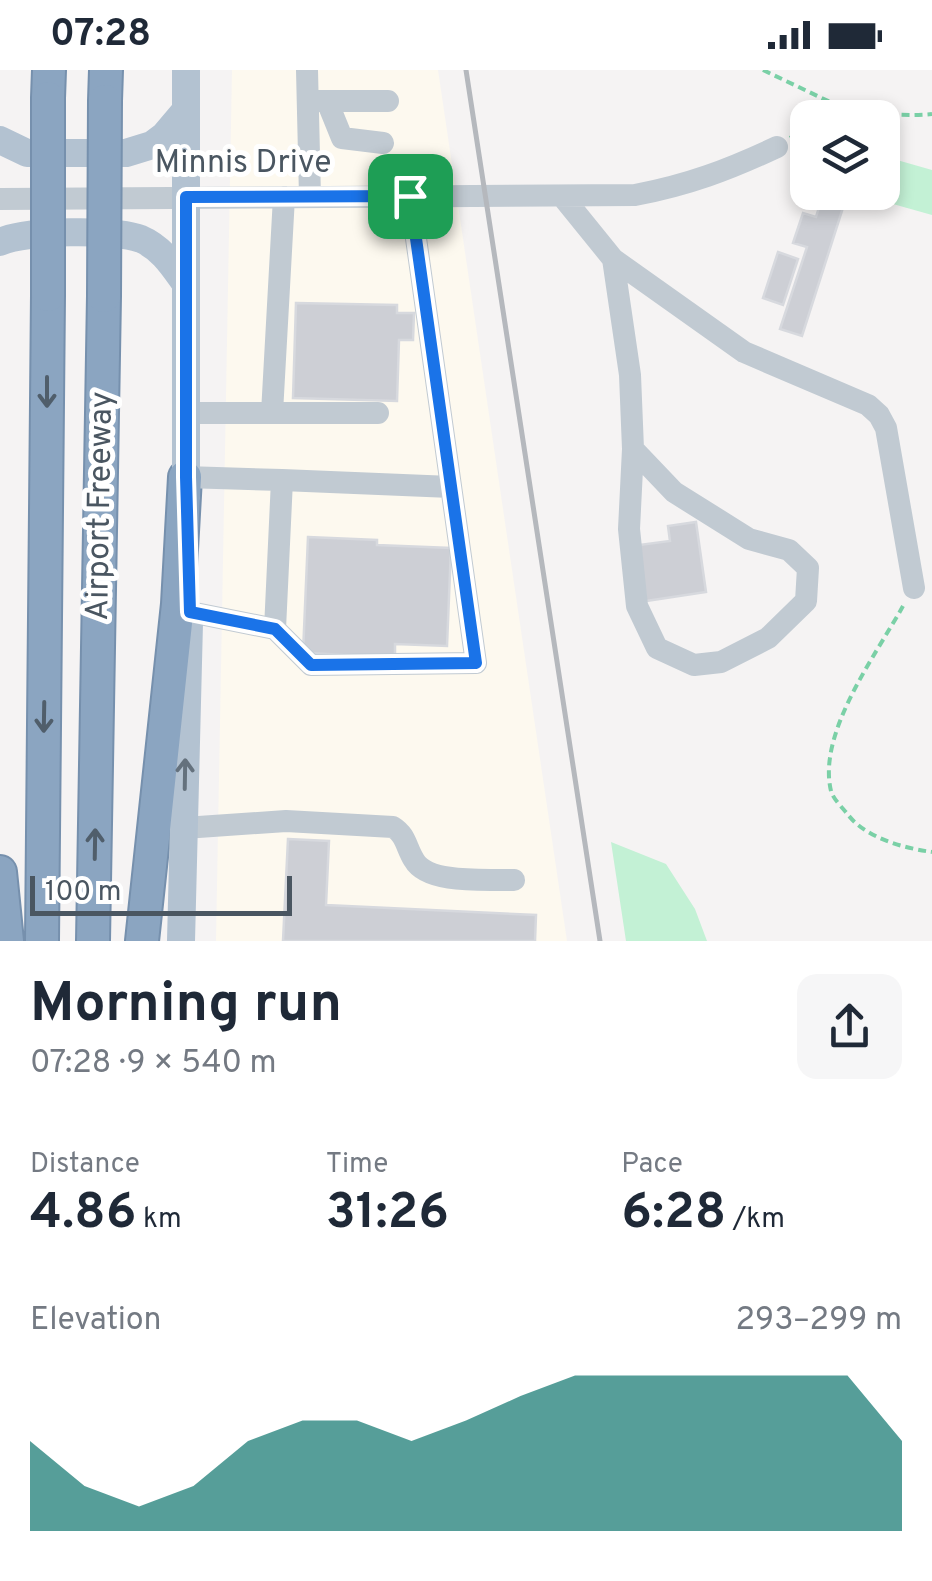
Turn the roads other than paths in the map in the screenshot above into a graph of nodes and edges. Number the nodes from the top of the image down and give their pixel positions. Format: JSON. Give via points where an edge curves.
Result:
{"nodes":[{"id":1,"x":186,"y":70,"type":"edge"},
{"id":2,"x":308,"y":70,"type":"edge"},
{"id":3,"x":48,"y":84,"type":"edge"},
{"id":4,"x":106,"y":85,"type":"edge"},
{"id":5,"x":318,"y":101,"type":"junction"},
{"id":6,"x":388,"y":101,"type":"dead end"},
{"id":7,"x":186,"y":110,"type":"junction"},
{"id":8,"x":0,"y":140,"type":"edge"},
{"id":9,"x":383,"y":142,"type":"dead end"},
{"id":10,"x":777,"y":147,"type":"dead end"},
{"id":11,"x":284,"y":196,"type":"junction"},
{"id":12,"x":410,"y":196,"type":"junction"},
{"id":13,"x":562,"y":196,"type":"junction"},
{"id":14,"x":186,"y":197,"type":"junction"},
{"id":15,"x":310,"y":197,"type":"junction"},
{"id":16,"x":0,"y":199,"type":"edge"},
{"id":17,"x":0,"y":242,"type":"edge"},
{"id":18,"x":613,"y":259,"type":"junction"},
{"id":19,"x":186,"y":284,"type":"junction"},
{"id":20,"x":186,"y":414,"type":"junction"},
{"id":21,"x":272,"y":414,"type":"junction"},
{"id":22,"x":378,"y":414,"type":"dead end"},
{"id":23,"x":633,"y":449,"type":"junction"},
{"id":24,"x":186,"y":477,"type":"junction"},
{"id":25,"x":282,"y":480,"type":"junction"},
{"id":26,"x":451,"y":487,"type":"junction"},
{"id":27,"x":914,"y":588,"type":"road end"},
{"id":28,"x":190,"y":612,"type":"junction"},
{"id":29,"x":275,"y":629,"type":"junction"},
{"id":30,"x":184,"y":828,"type":"junction"},
{"id":31,"x":0,"y":872,"type":"edge"},
{"id":32,"x":514,"y":880,"type":"dead end"},
{"id":33,"x":7,"y":941,"type":"edge"},
{"id":34,"x":42,"y":941,"type":"edge"},
{"id":35,"x":93,"y":941,"type":"edge"},
{"id":36,"x":142,"y":941,"type":"edge"},
{"id":37,"x":181,"y":941,"type":"edge"}],
"edges":[{"from":1,"to":7,"type":"main road"},
{"from":2,"to":5,"type":"street"},
{"from":3,"to":34,"type":"highway","name":"Airport Freeway","one_way":true,"bridge":true},
{"from":35,"to":4,"type":"highway","name":"Airport Freeway","one_way":true,"bridge":true},
{"from":5,"to":6,"type":"street"},
{"from":5,"to":9,"type":"street","via":[[342,138]]},
{"from":5,"to":15,"type":"street"},
{"from":7,"to":8,"type":"main road","via":[[152,145],[126,153],[27,153]]},
{"from":7,"to":14,"type":"main road"},
{"from":10,"to":13,"type":"street","name":"Minnis Drive","via":[[678,187]]},
{"from":11,"to":14,"type":"street","name":"Minnis Drive"},
{"from":11,"to":15,"type":"street","name":"Minnis Drive"},
{"from":11,"to":21,"type":"street"},
{"from":12,"to":13,"type":"street","name":"Minnis Drive"},
{"from":12,"to":15,"type":"street","name":"Minnis Drive"},
{"from":12,"to":26,"type":"street"},
{"from":13,"to":18,"type":"street"},
{"from":14,"to":16,"type":"street","name":"Minnis Drive"},
{"from":14,"to":19,"type":"main road"},
{"from":17,"to":19,"type":"main road","via":[[28,233],[125,235],[165,254]]},
{"from":18,"to":23,"type":"street"},
{"from":18,"to":27,"type":"street","via":[[744,352],[878,414]]},
{"from":19,"to":20,"type":"main road"},
{"from":20,"to":21,"type":"street"},
{"from":20,"to":24,"type":"main road"},
{"from":21,"to":22,"type":"street"},
{"from":23,"to":23,"type":"street","via":[[674,492],[749,539],[789,550],[808,568],[806,601],[768,638],[721,662],[694,665],[657,648],[637,606],[630,529]]},
{"from":24,"to":25,"type":"street"},
{"from":24,"to":28,"type":"main road"},
{"from":24,"to":36,"type":"highway"},
{"from":25,"to":26,"type":"street"},
{"from":25,"to":29,"type":"street"},
{"from":26,"to":29,"type":"street","via":[[476,663],[311,665]]},
{"from":28,"to":29,"type":"street"},
{"from":30,"to":28,"type":"main road","one_way":true},
{"from":30,"to":32,"type":"street","via":[[286,821],[393,827],[424,871]]},
{"from":30,"to":37,"type":"main road"},
{"from":31,"to":33,"type":"highway"}]}
